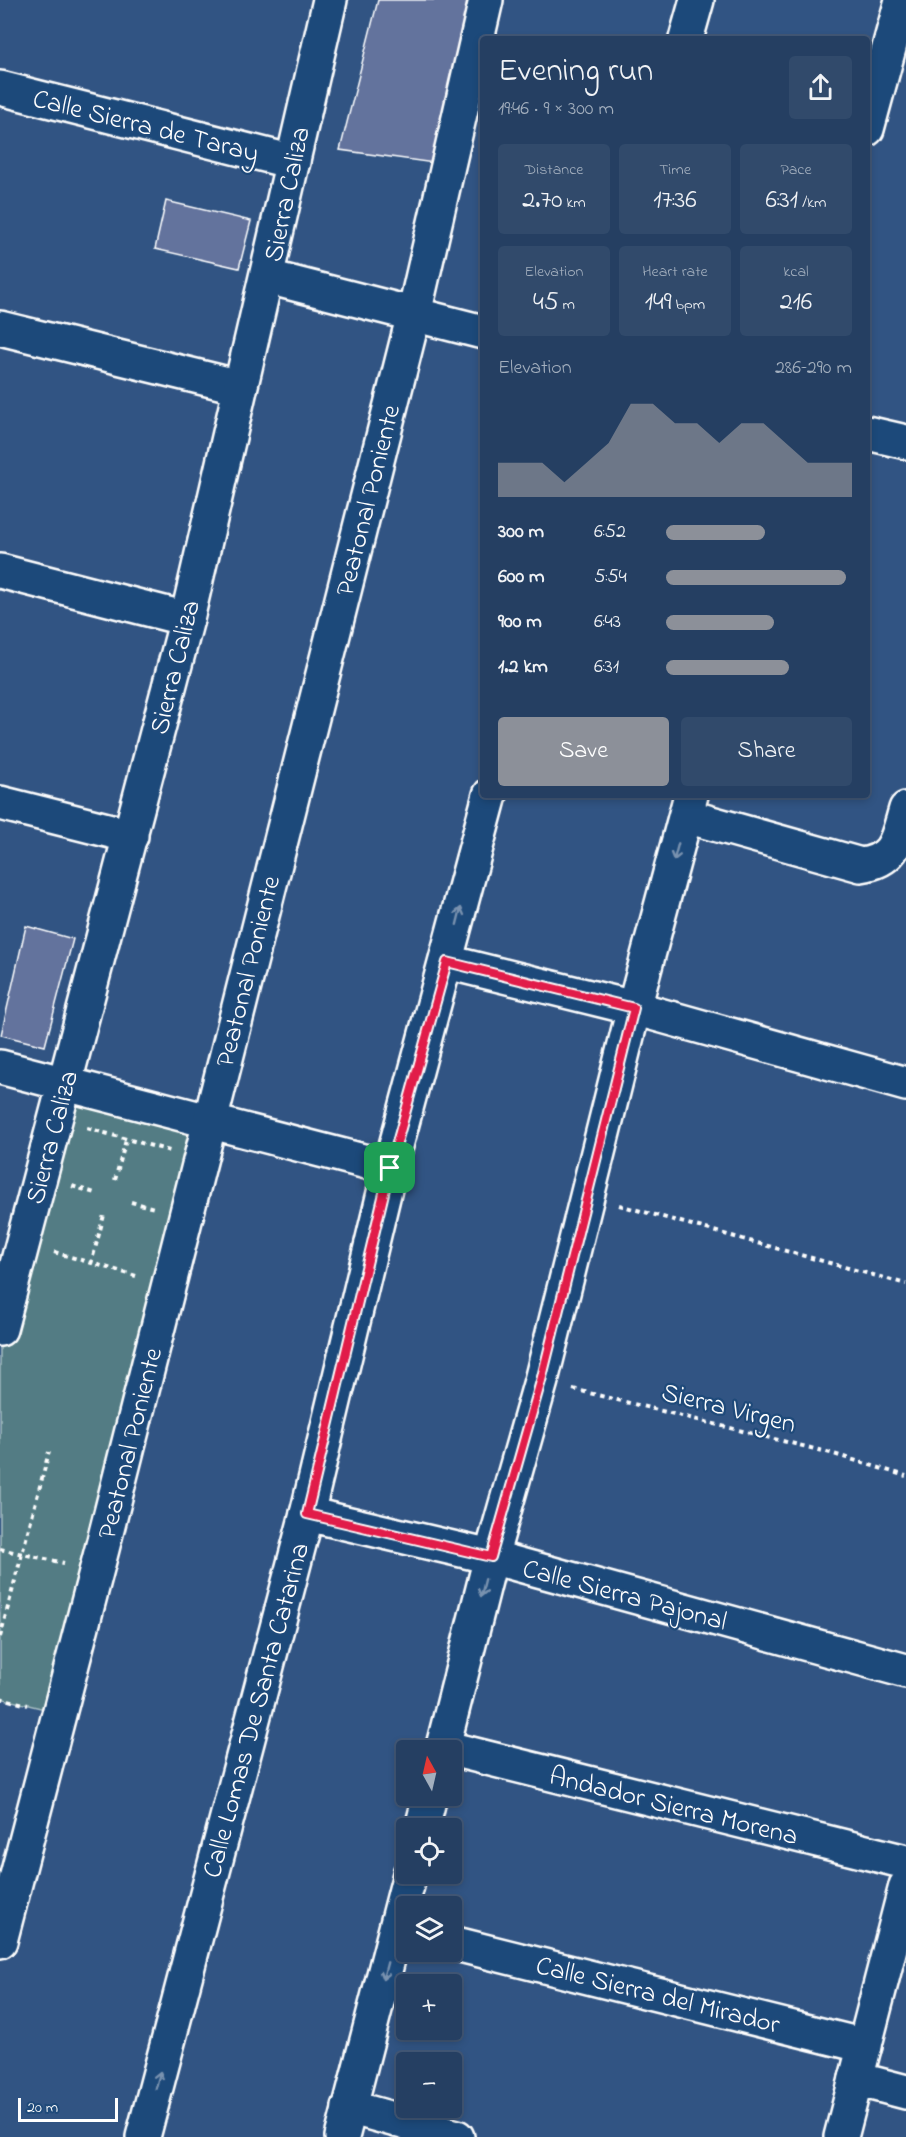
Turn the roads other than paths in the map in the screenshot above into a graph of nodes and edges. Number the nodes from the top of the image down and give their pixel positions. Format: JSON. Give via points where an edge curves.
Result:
{"nodes":[{"id":1,"x":330,"y":0,"type":"edge"},
{"id":2,"x":486,"y":0,"type":"edge"},
{"id":3,"x":697,"y":0,"type":"edge"},
{"id":4,"x":902,"y":0,"type":"edge"},
{"id":5,"x":687,"y":36,"type":"edge"},
{"id":6,"x":0,"y":88,"type":"edge"},
{"id":7,"x":870,"y":118,"type":"edge"},
{"id":8,"x":293,"y":162,"type":"junction"},
{"id":9,"x":268,"y":277,"type":"junction"},
{"id":10,"x":414,"y":314,"type":"junction"},
{"id":11,"x":0,"y":328,"type":"edge"},
{"id":12,"x":480,"y":331,"type":"edge"},
{"id":13,"x":240,"y":387,"type":"junction"},
{"id":14,"x":870,"y":434,"type":"edge"},
{"id":15,"x":906,"y":442,"type":"edge"},
{"id":16,"x":0,"y":571,"type":"edge"},
{"id":17,"x":187,"y":619,"type":"junction"},
{"id":18,"x":489,"y":798,"type":"edge"},
{"id":19,"x":0,"y":803,"type":"edge"},
{"id":20,"x":689,"y":805,"type":"edge"},
{"id":21,"x":906,"y":808,"type":"edge"},
{"id":22,"x":131,"y":836,"type":"junction"},
{"id":23,"x":447,"y":962,"type":"junction"},
{"id":24,"x":634,"y":1008,"type":"junction"},
{"id":25,"x":0,"y":1067,"type":"edge"},
{"id":26,"x":65,"y":1083,"type":"junction"},
{"id":27,"x":906,"y":1084,"type":"edge"},
{"id":28,"x":209,"y":1120,"type":"junction"},
{"id":29,"x":390,"y":1168,"type":"junction"},
{"id":30,"x":0,"y":1329,"type":"edge"},
{"id":31,"x":307,"y":1514,"type":"junction"},
{"id":32,"x":491,"y":1557,"type":"junction"},
{"id":33,"x":906,"y":1671,"type":"edge"},
{"id":34,"x":444,"y":1740,"type":"edge"},
{"id":35,"x":462,"y":1754,"type":"edge"},
{"id":36,"x":906,"y":1862,"type":"edge"},
{"id":37,"x":906,"y":1886,"type":"edge"},
{"id":38,"x":0,"y":1941,"type":"edge"},
{"id":39,"x":462,"y":1945,"type":"edge"},
{"id":40,"x":396,"y":1947,"type":"edge"},
{"id":41,"x":865,"y":2046,"type":"junction"},
{"id":42,"x":856,"y":2079,"type":"junction"},
{"id":43,"x":906,"y":2092,"type":"edge"},
{"id":44,"x":345,"y":2122,"type":"edge"},
{"id":45,"x":143,"y":2137,"type":"edge"},
{"id":46,"x":458,"y":2137,"type":"edge"},
{"id":47,"x":841,"y":2137,"type":"edge"}],
"edges":[{"from":1,"to":8,"type":"street","name":"Sierra Caliza"},
{"from":2,"to":10,"type":"street","name":"Peatonal Poniente"},
{"from":3,"to":5,"type":"street"},
{"from":4,"to":7,"type":"street"},
{"from":6,"to":8,"type":"street","name":"Calle Sierra de Taray"},
{"from":8,"to":9,"type":"street","name":"Sierra Caliza"},
{"from":9,"to":10,"type":"street"},
{"from":9,"to":13,"type":"street","name":"Sierra Caliza"},
{"from":10,"to":12,"type":"street"},
{"from":10,"to":28,"type":"street","name":"Peatonal Poniente"},
{"from":11,"to":13,"type":"street"},
{"from":13,"to":17,"type":"street","name":"Sierra Caliza"},
{"from":14,"to":15,"type":"street"},
{"from":16,"to":17,"type":"street"},
{"from":17,"to":22,"type":"street","name":"Sierra Caliza"},
{"from":23,"to":18,"type":"street","name":"Calle Lomas De Santa Catarina","one_way":true},
{"from":19,"to":22,"type":"street"},
{"from":20,"to":21,"type":"street","via":[[861,865],[883,860],[892,850]]},
{"from":20,"to":24,"type":"street","one_way":true},
{"from":22,"to":26,"type":"street","name":"Sierra Caliza"},
{"from":23,"to":24,"type":"street"},
{"from":23,"to":29,"type":"street","name":"Calle Lomas De Santa Catarina"},
{"from":24,"to":27,"type":"street"},
{"from":24,"to":32,"type":"street","via":[[541,1381]]},
{"from":25,"to":26,"type":"street"},
{"from":26,"to":28,"type":"street"},
{"from":26,"to":30,"type":"street","name":"Sierra Caliza"},
{"from":28,"to":29,"type":"street"},
{"from":28,"to":38,"type":"street","name":"Peatonal Poniente"},
{"from":29,"to":31,"type":"street","name":"Calle Lomas De Santa Catarina"},
{"from":31,"to":32,"type":"street","name":"Calle Sierra Pajonal"},
{"from":45,"to":31,"type":"street","name":"Calle Lomas De Santa Catarina","one_way":true},
{"from":32,"to":33,"type":"street","name":"Calle Sierra Pajonal"},
{"from":32,"to":34,"type":"street","one_way":true},
{"from":35,"to":36,"type":"street","name":"Andador Sierra Morena"},
{"from":37,"to":41,"type":"street"},
{"from":39,"to":41,"type":"street","name":"Calle Sierra del Mirador"},
{"from":40,"to":44,"type":"street","one_way":true},
{"from":41,"to":42,"type":"street"},
{"from":42,"to":43,"type":"street"},
{"from":42,"to":47,"type":"street"},
{"from":44,"to":46,"type":"street"}]}
